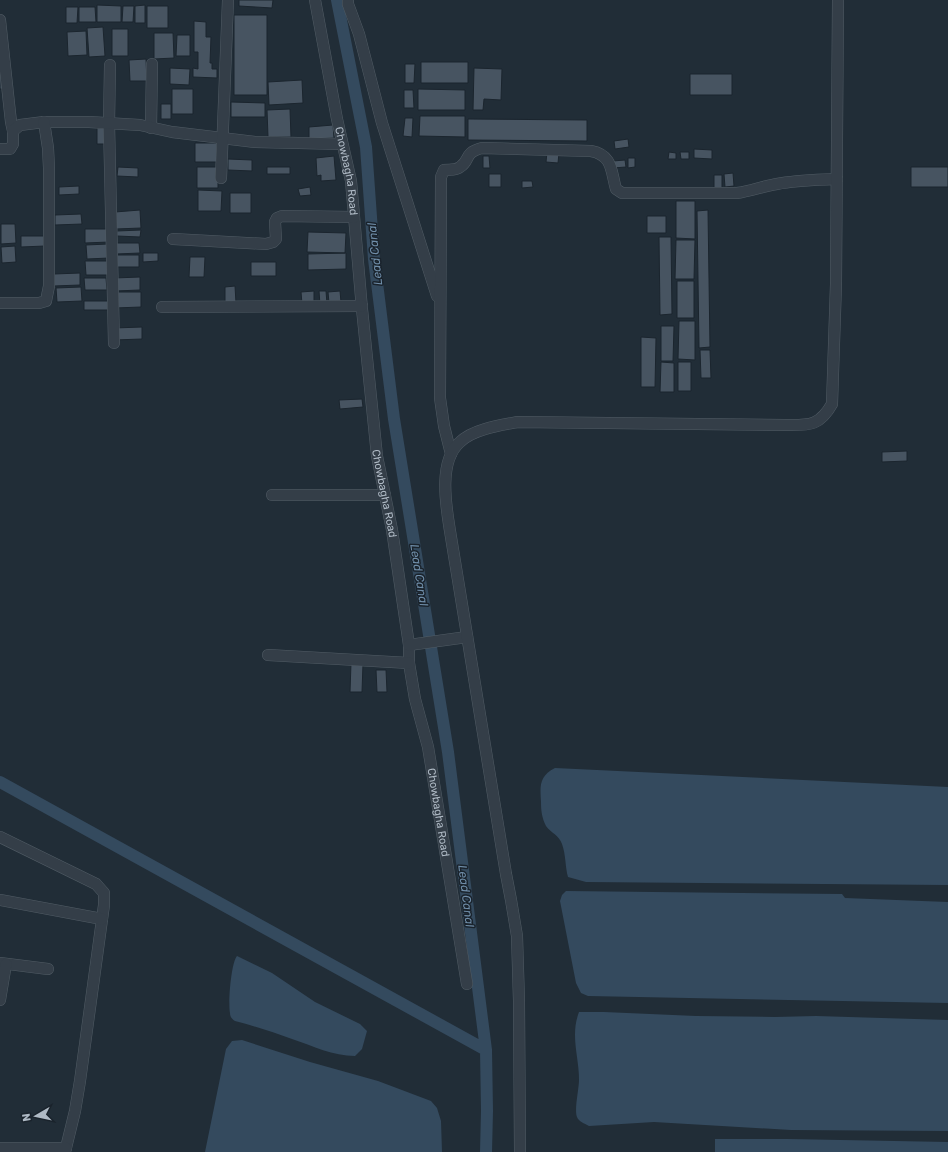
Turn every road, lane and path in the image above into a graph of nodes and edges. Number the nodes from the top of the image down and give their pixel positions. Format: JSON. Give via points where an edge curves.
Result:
{"nodes":[{"id":1,"x":228,"y":0,"type":"edge"},
{"id":2,"x":315,"y":0,"type":"edge"},
{"id":3,"x":348,"y":0,"type":"edge"},
{"id":4,"x":838,"y":0,"type":"edge"},
{"id":5,"x":0,"y":20,"type":"edge"},
{"id":6,"x":152,"y":64,"type":"dead end"},
{"id":7,"x":110,"y":65,"type":"dead end"},
{"id":8,"x":44,"y":122,"type":"junction"},
{"id":9,"x":109,"y":124,"type":"junction"},
{"id":10,"x":151,"y":128,"type":"junction"},
{"id":11,"x":13,"y":132,"type":"junction"},
{"id":12,"x":222,"y":139,"type":"junction"},
{"id":13,"x":342,"y":144,"type":"junction"},
{"id":14,"x":0,"y":150,"type":"edge"},
{"id":15,"x":221,"y":178,"type":"dead end"},
{"id":16,"x":837,"y":179,"type":"junction"},
{"id":17,"x":354,"y":217,"type":"junction"},
{"id":18,"x":173,"y":239,"type":"dead end"},
{"id":19,"x":0,"y":303,"type":"edge"},
{"id":20,"x":362,"y":306,"type":"junction"},
{"id":21,"x":440,"y":306,"type":"junction"},
{"id":22,"x":162,"y":307,"type":"dead end"},
{"id":23,"x":114,"y":343,"type":"dead end"},
{"id":24,"x":451,"y":454,"type":"junction"},
{"id":25,"x":272,"y":495,"type":"dead end"},
{"id":26,"x":385,"y":495,"type":"junction"},
{"id":27,"x":467,"y":637,"type":"junction"},
{"id":28,"x":409,"y":645,"type":"junction"},
{"id":29,"x":268,"y":655,"type":"dead end"},
{"id":30,"x":409,"y":663,"type":"junction"},
{"id":31,"x":0,"y":837,"type":"edge"},
{"id":32,"x":0,"y":900,"type":"edge"},
{"id":33,"x":102,"y":919,"type":"junction"},
{"id":34,"x":3,"y":963,"type":"edge"},
{"id":35,"x":48,"y":969,"type":"dead end"},
{"id":36,"x":467,"y":984,"type":"dead end"},
{"id":37,"x":0,"y":1000,"type":"edge"},
{"id":38,"x":0,"y":1148,"type":"edge"},
{"id":39,"x":66,"y":1150,"type":"edge"},
{"id":40,"x":520,"y":1152,"type":"edge"}],
"edges":[{"from":1,"to":12,"type":"street"},
{"from":2,"to":13,"type":"street","name":"Chowbagha Road"},
{"from":3,"to":21,"type":"street","via":[[382,122]]},
{"from":4,"to":16,"type":"street"},
{"from":5,"to":11,"type":"street"},
{"from":6,"to":10,"type":"street"},
{"from":7,"to":9,"type":"street"},
{"from":8,"to":9,"type":"street"},
{"from":8,"to":11,"type":"street","via":[[20,125]]},
{"from":8,"to":19,"type":"street","via":[[49,168],[48,294],[46,301],[39,303]]},
{"from":9,"to":10,"type":"street"},
{"from":9,"to":23,"type":"street"},
{"from":10,"to":12,"type":"street"},
{"from":11,"to":14,"type":"street","via":[[13,144],[10,149]]},
{"from":12,"to":13,"type":"street"},
{"from":12,"to":15,"type":"street"},
{"from":13,"to":17,"type":"street","name":"Chowbagha Road","via":[[351,181]]},
{"from":16,"to":21,"type":"street","via":[[775,184],[737,193],[622,193],[616,189],[609,163],[599,152],[482,148],[474,150],[461,167],[444,170],[441,177]]},
{"from":16,"to":24,"type":"street","via":[[832,404],[824,417],[807,425],[518,422],[469,435],[459,442]]},
{"from":17,"to":18,"type":"street","via":[[282,216],[275,222],[276,239],[266,244]]},
{"from":17,"to":20,"type":"street","name":"Chowbagha Road"},
{"from":20,"to":22,"type":"street"},
{"from":20,"to":26,"type":"street","name":"Chowbagha Road","via":[[377,456]]},
{"from":21,"to":24,"type":"street","via":[[440,398]]},
{"from":24,"to":27,"type":"street","via":[[446,472],[445,498]]},
{"from":25,"to":26,"type":"street"},
{"from":26,"to":28,"type":"street","name":"Chowbagha Road"},
{"from":27,"to":28,"type":"street"},
{"from":27,"to":40,"type":"street","via":[[517,936]]},
{"from":28,"to":30,"type":"street","name":"Chowbagha Road"},
{"from":29,"to":30,"type":"street"},
{"from":30,"to":36,"type":"street","name":"Chowbagha Road","via":[[428,748]]},
{"from":31,"to":33,"type":"street","via":[[96,884],[104,893]]},
{"from":32,"to":33,"type":"street"},
{"from":33,"to":39,"type":"street","via":[[80,1081]]},
{"from":34,"to":35,"type":"street"},
{"from":34,"to":37,"type":"street"},
{"from":38,"to":39,"type":"street"}]}
